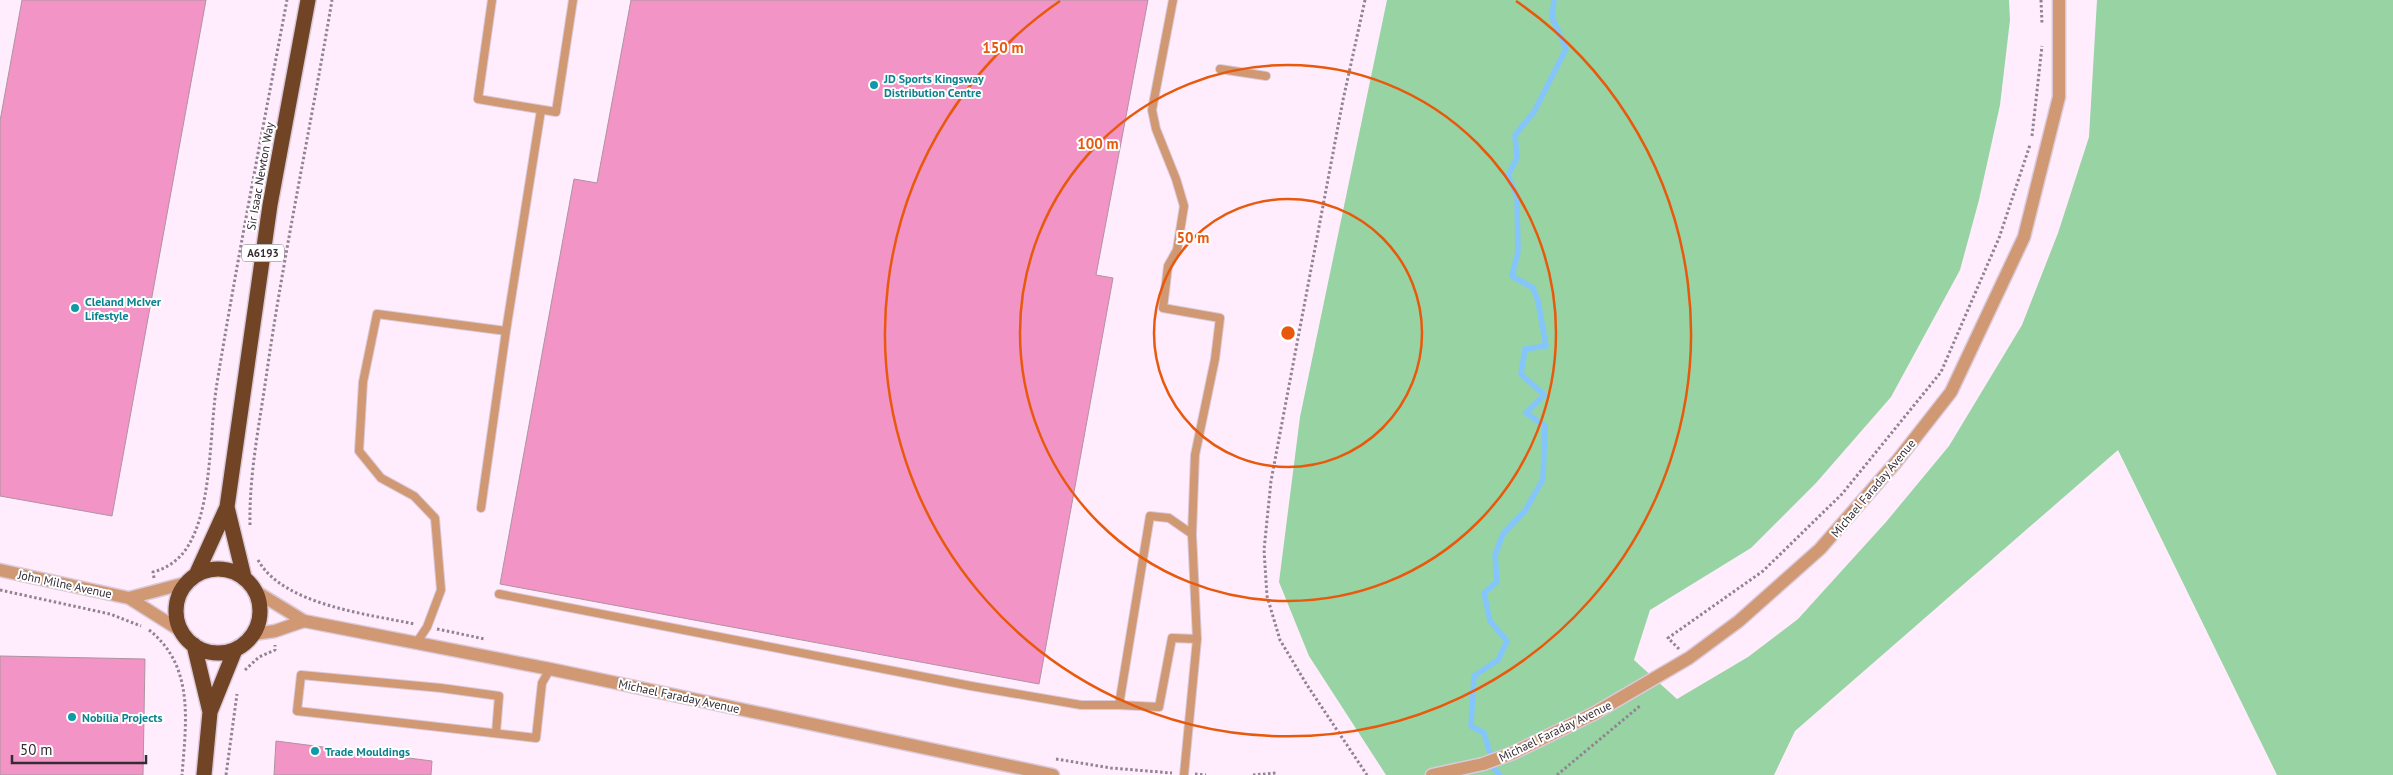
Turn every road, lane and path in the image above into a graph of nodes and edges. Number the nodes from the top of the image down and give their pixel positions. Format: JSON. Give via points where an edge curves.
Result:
{"nodes":[{"id":1,"x":287,"y":0,"type":"edge"},
{"id":2,"x":308,"y":0,"type":"edge"},
{"id":3,"x":332,"y":0,"type":"edge"},
{"id":4,"x":492,"y":0,"type":"edge"},
{"id":5,"x":573,"y":0,"type":"edge"},
{"id":6,"x":1172,"y":0,"type":"edge"},
{"id":7,"x":1365,"y":0,"type":"edge"},
{"id":8,"x":2041,"y":0,"type":"edge"},
{"id":9,"x":2060,"y":0,"type":"edge"},
{"id":10,"x":2042,"y":33,"type":"dead end"},
{"id":11,"x":2043,"y":42,"type":"dead end"},
{"id":12,"x":1220,"y":69,"type":"dead end"},
{"id":13,"x":1266,"y":76,"type":"dead end"},
{"id":14,"x":541,"y":110,"type":"junction"},
{"id":15,"x":506,"y":331,"type":"junction"},
{"id":16,"x":227,"y":508,"type":"junction"},
{"id":17,"x":481,"y":508,"type":"dead end"},
{"id":18,"x":250,"y":532,"type":"dead end"},
{"id":19,"x":1192,"y":534,"type":"junction"},
{"id":20,"x":257,"y":558,"type":"dead end"},
{"id":21,"x":0,"y":570,"type":"edge"},
{"id":22,"x":154,"y":577,"type":"dead end"},
{"id":23,"x":244,"y":577,"type":"junction"},
{"id":24,"x":191,"y":579,"type":"junction"},
{"id":25,"x":0,"y":590,"type":"edge"},
{"id":26,"x":255,"y":591,"type":"junction"},
{"id":27,"x":499,"y":594,"type":"dead end"},
{"id":28,"x":129,"y":598,"type":"junction"},
{"id":29,"x":304,"y":621,"type":"junction"},
{"id":30,"x":427,"y":627,"type":"junction"},
{"id":31,"x":181,"y":631,"type":"junction"},
{"id":32,"x":254,"y":634,"type":"junction"},
{"id":33,"x":1668,"y":638,"type":"dead end"},
{"id":34,"x":1197,"y":639,"type":"junction"},
{"id":35,"x":494,"y":641,"type":"dead end"},
{"id":36,"x":417,"y":642,"type":"junction"},
{"id":37,"x":194,"y":646,"type":"junction"},
{"id":38,"x":235,"y":650,"type":"junction"},
{"id":39,"x":275,"y":650,"type":"dead end"},
{"id":40,"x":550,"y":669,"type":"junction"},
{"id":41,"x":244,"y":672,"type":"dead end"},
{"id":42,"x":237,"y":692,"type":"dead end"},
{"id":43,"x":1119,"y":705,"type":"junction"},
{"id":44,"x":210,"y":712,"type":"junction"},
{"id":45,"x":496,"y":733,"type":"junction"},
{"id":46,"x":1051,"y":758,"type":"dead end"},
{"id":47,"x":1184,"y":774,"type":"edge"},
{"id":48,"x":1276,"y":774,"type":"dead end"},
{"id":49,"x":182,"y":775,"type":"edge"},
{"id":50,"x":204,"y":775,"type":"edge"},
{"id":51,"x":226,"y":775,"type":"edge"},
{"id":52,"x":1053,"y":775,"type":"edge"},
{"id":53,"x":1206,"y":775,"type":"edge"},
{"id":54,"x":1252,"y":775,"type":"edge"},
{"id":55,"x":1367,"y":775,"type":"edge"},
{"id":56,"x":1432,"y":775,"type":"edge"}],
"edges":[{"from":1,"to":22,"type":"path","via":[[248,197],[217,385],[202,508],[187,548],[176,561],[154,572]]},
{"from":2,"to":16,"type":"highway","name":"Sir Isaac Newton Way","number":"A6193","via":[[270,205]]},
{"from":3,"to":18,"type":"path","via":[[270,350],[252,476]]},
{"from":4,"to":14,"type":"lane","via":[[478,99]]},
{"from":5,"to":14,"type":"lane","via":[[556,112]]},
{"from":6,"to":19,"type":"lane","via":[[1152,110],[1184,206],[1176,250],[1168,266],[1163,308],[1220,318],[1215,359],[1194,455]]},
{"from":7,"to":55,"type":"path","via":[[1271,481],[1264,550],[1267,596],[1280,640]]},
{"from":8,"to":10,"type":"path"},
{"from":9,"to":56,"type":"street","name":"Michael Faraday Avenue","via":[[2059,98],[2024,237],[1951,392],[1897,461],[1820,550],[1739,621],[1689,658],[1611,704],[1504,757]]},
{"from":11,"to":33,"type":"path","via":[[2032,137],[1999,238],[1941,372],[1842,494],[1763,571]]},
{"from":12,"to":13,"type":"lane"},
{"from":14,"to":15,"type":"lane"},
{"from":15,"to":17,"type":"lane"},
{"from":15,"to":30,"type":"lane","via":[[376,314],[363,382],[359,451],[381,478],[414,496],[435,518],[441,590]]},
{"from":16,"to":23,"type":"highway","name":"Sir Isaac Newton Way","number":"A6193"},
{"from":16,"to":24,"type":"highway","name":"Sir Isaac Newton Way","number":"A6193"},
{"from":19,"to":34,"type":"lane"},
{"from":19,"to":43,"type":"lane","via":[[1169,518],[1150,516]]},
{"from":20,"to":30,"type":"path","via":[[267,572],[308,599]]},
{"from":21,"to":28,"type":"street","name":"John Milne Avenue"},
{"from":23,"to":24,"type":"highway","via":[[220,568],[207,570]]},
{"from":23,"to":26,"type":"highway","number":"A6193"},
{"from":24,"to":28,"type":"street","name":"John Milne Avenue"},
{"from":24,"to":31,"type":"highway","number":"A6193","via":[[180,593],[176,606]]},
{"from":25,"to":49,"type":"path","via":[[126,619],[143,626],[159,639],[177,663],[184,691]]},
{"from":26,"to":29,"type":"street"},
{"from":26,"to":32,"type":"highway","number":"A6193","via":[[261,612]]},
{"from":27,"to":43,"type":"lane","via":[[971,686],[1081,705]]},
{"from":28,"to":31,"type":"street","name":"John Milne Avenue"},
{"from":29,"to":32,"type":"street","via":[[276,631]]},
{"from":29,"to":36,"type":"street","name":"Michael Faraday Avenue"},
{"from":30,"to":35,"type":"path"},
{"from":30,"to":36,"type":"lane"},
{"from":31,"to":37,"type":"highway","number":"A6193"},
{"from":32,"to":38,"type":"highway"},
{"from":34,"to":43,"type":"lane","via":[[1172,638],[1159,708]]},
{"from":34,"to":47,"type":"lane"},
{"from":36,"to":40,"type":"street","name":"Michael Faraday Avenue"},
{"from":37,"to":38,"type":"highway","via":[[207,652]]},
{"from":37,"to":44,"type":"highway"},
{"from":38,"to":44,"type":"highway"},
{"from":39,"to":41,"type":"path","via":[[259,657]]},
{"from":40,"to":45,"type":"lane","via":[[542,683],[536,738]]},
{"from":40,"to":52,"type":"street","name":"Michael Faraday Avenue"},
{"from":42,"to":51,"type":"path"},
{"from":44,"to":50,"type":"highway"},
{"from":45,"to":45,"type":"lane","via":[[297,711],[301,675],[500,696]]},
{"from":46,"to":47,"type":"path","via":[[1111,768]]},
{"from":47,"to":53,"type":"path"},
{"from":48,"to":54,"type":"path"}]}
